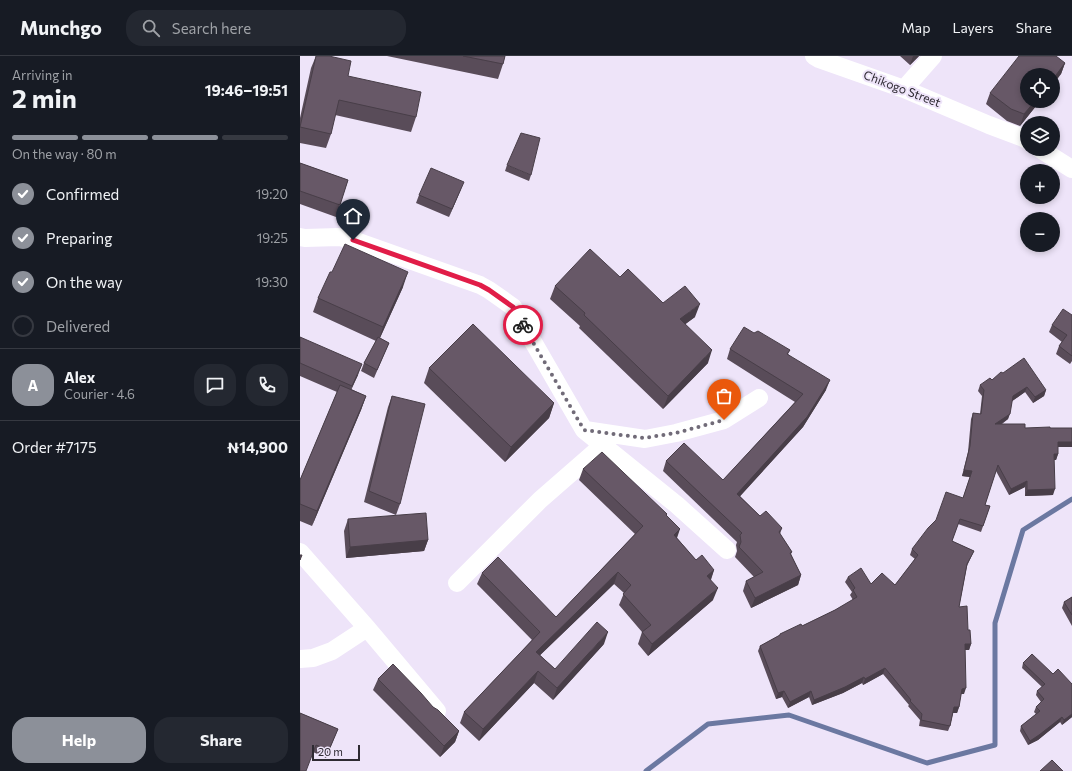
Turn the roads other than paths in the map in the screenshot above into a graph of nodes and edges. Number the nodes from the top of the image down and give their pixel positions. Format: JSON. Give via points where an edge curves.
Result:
{"nodes":[{"id":1,"x":814,"y":56,"type":"edge"},
{"id":2,"x":933,"y":56,"type":"edge"},
{"id":3,"x":904,"y":89,"type":"junction"},
{"id":4,"x":1020,"y":136,"type":"edge"},
{"id":5,"x":1051,"y":156,"type":"edge"},
{"id":6,"x":1072,"y":170,"type":"edge"},
{"id":7,"x":302,"y":241,"type":"edge"},
{"id":8,"x":759,"y":398,"type":"dead end"},
{"id":9,"x":584,"y":430,"type":"junction"},
{"id":10,"x":603,"y":445,"type":"junction"},
{"id":11,"x":727,"y":550,"type":"dead end"},
{"id":12,"x":300,"y":552,"type":"edge"},
{"id":13,"x":457,"y":583,"type":"dead end"},
{"id":14,"x":367,"y":628,"type":"junction"},
{"id":15,"x":300,"y":660,"type":"edge"},
{"id":16,"x":437,"y":711,"type":"edge"}],
"edges":[{"from":1,"to":3,"type":"street","name":"Chikogo Street"},
{"from":2,"to":3,"type":"street"},
{"from":3,"to":4,"type":"street","name":"Chikogo Street"},
{"from":5,"to":6,"type":"street"},
{"from":7,"to":9,"type":"street","via":[[339,237],[353,240],[489,290],[513,307]]},
{"from":8,"to":9,"type":"street","via":[[724,420],[676,433],[644,438]]},
{"from":9,"to":10,"type":"street"},
{"from":10,"to":11,"type":"street","via":[[677,505]]},
{"from":10,"to":13,"type":"street","via":[[540,500]]},
{"from":12,"to":14,"type":"street"},
{"from":14,"to":15,"type":"street","via":[[332,651]]},
{"from":14,"to":16,"type":"street"}]}
